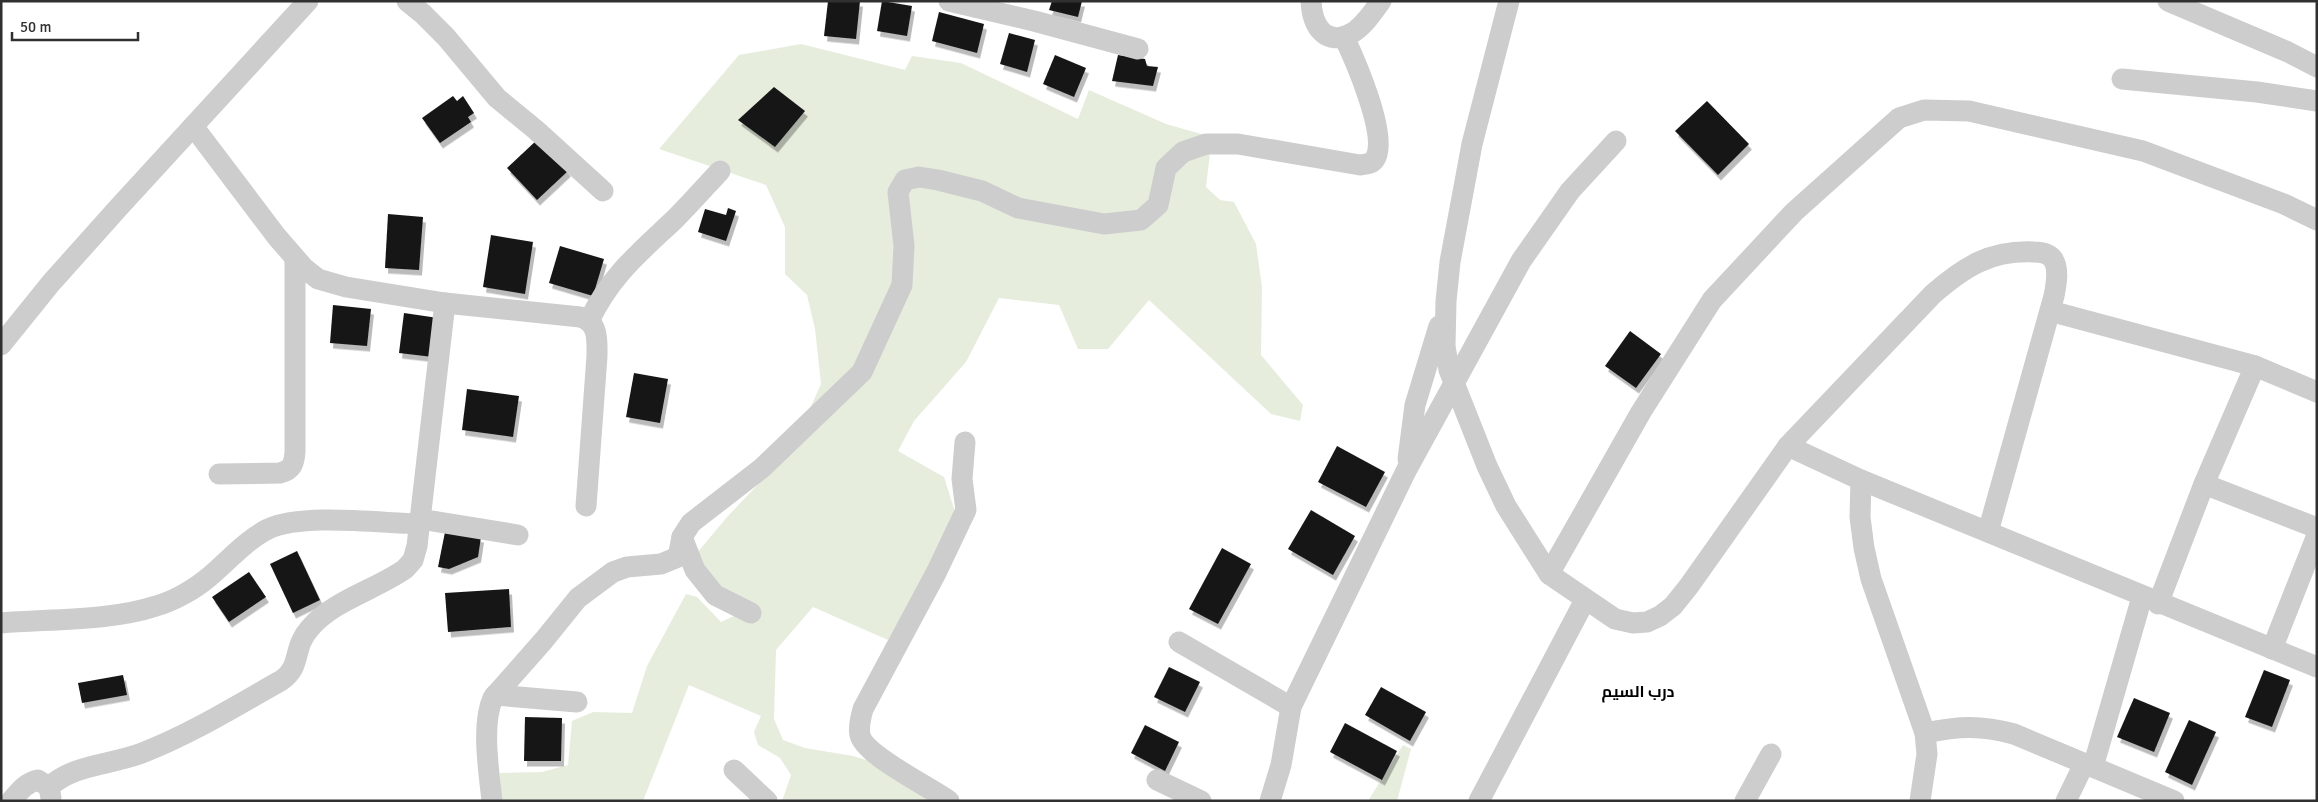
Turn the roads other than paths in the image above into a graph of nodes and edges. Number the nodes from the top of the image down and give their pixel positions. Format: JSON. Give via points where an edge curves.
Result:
{"nodes":[{"id":1,"x":308,"y":1,"type":"edge"},
{"id":2,"x":407,"y":1,"type":"edge"},
{"id":3,"x":949,"y":1,"type":"edge"},
{"id":4,"x":1311,"y":1,"type":"edge"},
{"id":5,"x":1382,"y":1,"type":"edge"},
{"id":6,"x":1509,"y":1,"type":"edge"},
{"id":7,"x":2168,"y":1,"type":"edge"},
{"id":8,"x":1344,"y":36,"type":"junction"},
{"id":9,"x":1138,"y":49,"type":"dead end"},
{"id":10,"x":2317,"y":67,"type":"edge"},
{"id":11,"x":2122,"y":79,"type":"dead end"},
{"id":12,"x":2317,"y":101,"type":"edge"},
{"id":13,"x":193,"y":126,"type":"junction"},
{"id":14,"x":1616,"y":142,"type":"dead end"},
{"id":15,"x":720,"y":171,"type":"dead end"},
{"id":16,"x":603,"y":191,"type":"dead end"},
{"id":17,"x":2317,"y":220,"type":"edge"},
{"id":18,"x":295,"y":260,"type":"junction"},
{"id":19,"x":1446,"y":301,"type":"junction"},
{"id":20,"x":445,"y":302,"type":"junction"},
{"id":21,"x":2050,"y":311,"type":"junction"},
{"id":22,"x":589,"y":321,"type":"junction"},
{"id":23,"x":1,"y":345,"type":"edge"},
{"id":24,"x":2255,"y":366,"type":"junction"},
{"id":25,"x":1454,"y":387,"type":"junction"},
{"id":26,"x":2317,"y":392,"type":"edge"},
{"id":27,"x":965,"y":442,"type":"dead end"},
{"id":28,"x":1788,"y":446,"type":"junction"},
{"id":29,"x":1406,"y":471,"type":"junction"},
{"id":30,"x":218,"y":474,"type":"dead end"},
{"id":31,"x":1861,"y":480,"type":"junction"},
{"id":32,"x":2204,"y":484,"type":"junction"},
{"id":33,"x":586,"y":506,"type":"dead end"},
{"id":34,"x":419,"y":522,"type":"junction"},
{"id":35,"x":2317,"y":528,"type":"edge"},
{"id":36,"x":1988,"y":532,"type":"junction"},
{"id":37,"x":518,"y":534,"type":"dead end"},
{"id":38,"x":2317,"y":535,"type":"edge"},
{"id":39,"x":682,"y":537,"type":"junction"},
{"id":40,"x":1549,"y":574,"type":"junction"},
{"id":41,"x":1586,"y":600,"type":"junction"},
{"id":42,"x":2150,"y":600,"type":"junction"},
{"id":43,"x":751,"y":613,"type":"dead end"},
{"id":44,"x":1,"y":623,"type":"edge"},
{"id":45,"x":1180,"y":642,"type":"dead end"},
{"id":46,"x":2272,"y":649,"type":"junction"},
{"id":47,"x":2317,"y":668,"type":"edge"},
{"id":48,"x":495,"y":695,"type":"junction"},
{"id":49,"x":577,"y":702,"type":"dead end"},
{"id":50,"x":1291,"y":707,"type":"junction"},
{"id":51,"x":1925,"y":734,"type":"junction"},
{"id":52,"x":1771,"y":754,"type":"dead end"},
{"id":53,"x":2088,"y":766,"type":"junction"},
{"id":54,"x":734,"y":770,"type":"dead end"},
{"id":55,"x":1157,"y":780,"type":"dead end"},
{"id":56,"x":50,"y":794,"type":"edge"},
{"id":57,"x":12,"y":801,"type":"edge"},
{"id":58,"x":492,"y":801,"type":"edge"},
{"id":59,"x":767,"y":801,"type":"edge"},
{"id":60,"x":949,"y":801,"type":"edge"},
{"id":61,"x":1201,"y":801,"type":"edge"},
{"id":62,"x":1270,"y":801,"type":"edge"},
{"id":63,"x":1479,"y":801,"type":"edge"},
{"id":64,"x":1745,"y":801,"type":"edge"},
{"id":65,"x":1920,"y":801,"type":"edge"},
{"id":66,"x":2066,"y":801,"type":"edge"},
{"id":67,"x":2174,"y":801,"type":"edge"}],
"edges":[{"from":1,"to":13,"type":"street"},
{"from":2,"to":16,"type":"street","via":[[446,36],[497,98]]},
{"from":3,"to":9,"type":"street","via":[[1034,20]]},
{"from":4,"to":8,"type":"street","via":[[1317,29],[1325,35]]},
{"from":5,"to":8,"type":"street","via":[[1354,32]]},
{"from":6,"to":19,"type":"street","via":[[1472,144]]},
{"from":7,"to":10,"type":"street"},
{"from":8,"to":39,"type":"street","via":[[1365,83],[1372,112],[1379,148],[1376,159],[1369,164],[1238,144],[1206,144],[1184,152],[1166,168],[1158,205],[1141,220],[1104,224],[1018,208],[982,191],[938,180],[919,176],[905,180],[898,192],[904,246],[902,285],[862,372],[762,468],[692,523]]},
{"from":11,"to":12,"type":"street"},
{"from":13,"to":18,"type":"street"},
{"from":13,"to":23,"type":"street","via":[[58,276]]},
{"from":14,"to":25,"type":"street","via":[[1570,191],[1544,226],[1500,298]]},
{"from":15,"to":22,"type":"street","via":[[619,272]]},
{"from":17,"to":40,"type":"street","via":[[2284,204],[2143,151],[1969,111],[1924,110],[1899,118],[1794,212],[1712,300],[1641,412]]},
{"from":18,"to":20,"type":"street","via":[[318,279],[331,284]]},
{"from":18,"to":30,"type":"street","via":[[293,465],[280,473]]},
{"from":19,"to":25,"type":"street","via":[[1445,346]]},
{"from":19,"to":29,"type":"street","via":[[1415,405]]},
{"from":20,"to":22,"type":"street","via":[[580,317]]},
{"from":20,"to":34,"type":"street"},
{"from":21,"to":24,"type":"street"},
{"from":21,"to":28,"type":"street","via":[[2056,272],[2049,255],[2040,252],[2002,253],[1979,261],[1956,274],[1932,294]]},
{"from":21,"to":36,"type":"street"},
{"from":22,"to":33,"type":"street","via":[[597,333],[597,356]]},
{"from":24,"to":26,"type":"street"},
{"from":24,"to":32,"type":"street"},
{"from":25,"to":29,"type":"street"},
{"from":25,"to":40,"type":"street","via":[[1506,506]]},
{"from":27,"to":60,"type":"street","via":[[962,479],[966,510],[863,709],[859,728],[865,746]]},
{"from":28,"to":31,"type":"street"},
{"from":28,"to":41,"type":"street","via":[[1689,586],[1660,616],[1647,622],[1633,623],[1615,619]]},
{"from":29,"to":50,"type":"street"},
{"from":31,"to":36,"type":"street"},
{"from":31,"to":51,"type":"street","via":[[1860,517],[1871,579]]},
{"from":32,"to":35,"type":"street"},
{"from":32,"to":42,"type":"street"},
{"from":34,"to":37,"type":"street"},
{"from":34,"to":44,"type":"street","via":[[292,522],[268,530],[208,578],[156,606],[101,615]]},
{"from":34,"to":56,"type":"street","via":[[413,560],[405,569],[325,614],[310,627],[300,641],[294,669],[286,677],[195,729],[141,753],[60,777]]},
{"from":36,"to":42,"type":"street"},
{"from":38,"to":46,"type":"street"},
{"from":39,"to":43,"type":"street","via":[[695,570],[714,595]]},
{"from":39,"to":48,"type":"street","via":[[678,557],[661,564],[627,567],[614,572],[578,598]]},
{"from":40,"to":41,"type":"street"},
{"from":41,"to":63,"type":"street"},
{"from":42,"to":46,"type":"street"},
{"from":42,"to":53,"type":"street"},
{"from":45,"to":50,"type":"street"},
{"from":46,"to":47,"type":"street"},
{"from":48,"to":49,"type":"street"},
{"from":48,"to":58,"type":"street","via":[[488,716]]},
{"from":50,"to":62,"type":"street"},
{"from":51,"to":53,"type":"street","via":[[1948,728],[1992,728],[2014,734]]},
{"from":51,"to":65,"type":"street","via":[[1927,754]]},
{"from":52,"to":64,"type":"street"},
{"from":53,"to":66,"type":"street"},
{"from":53,"to":67,"type":"street"},
{"from":54,"to":59,"type":"street"},
{"from":55,"to":61,"type":"street"},
{"from":56,"to":57,"type":"street","via":[[38,780],[30,782]]}]}
